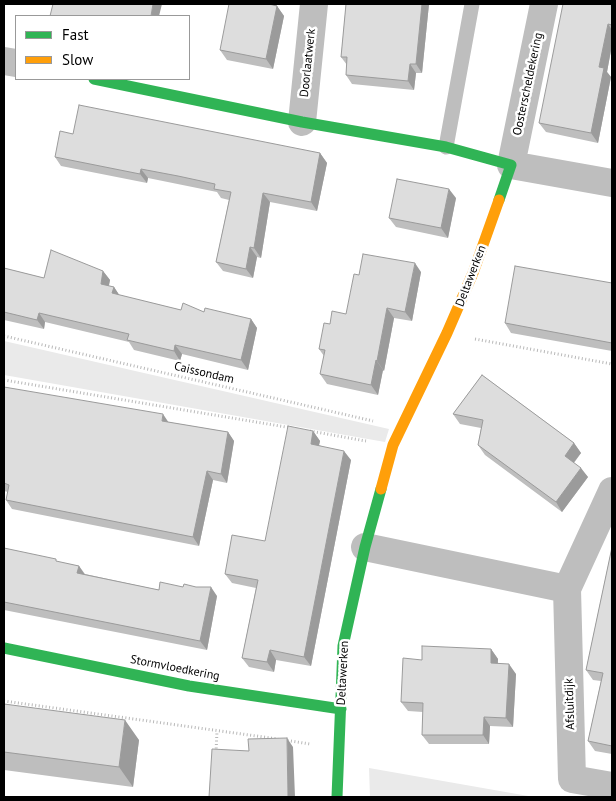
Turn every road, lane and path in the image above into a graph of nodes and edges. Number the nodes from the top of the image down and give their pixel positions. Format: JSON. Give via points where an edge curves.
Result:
{"nodes":[{"id":1,"x":314,"y":4,"type":"edge"},
{"id":2,"x":472,"y":4,"type":"edge"},
{"id":3,"x":544,"y":4,"type":"edge"},
{"id":4,"x":99,"y":80,"type":"edge"},
{"id":5,"x":302,"y":122,"type":"junction"},
{"id":6,"x":446,"y":147,"type":"junction"},
{"id":7,"x":511,"y":165,"type":"junction"},
{"id":8,"x":612,"y":183,"type":"edge"},
{"id":9,"x":448,"y":334,"type":"junction"},
{"id":10,"x":4,"y":336,"type":"edge"},
{"id":11,"x":612,"y":364,"type":"edge"},
{"id":12,"x":4,"y":380,"type":"edge"},
{"id":13,"x":401,"y":427,"type":"junction"},
{"id":14,"x":296,"y":429,"type":"edge"},
{"id":15,"x":306,"y":430,"type":"edge"},
{"id":16,"x":393,"y":445,"type":"junction"},
{"id":17,"x":612,"y":492,"type":"edge"},
{"id":18,"x":365,"y":547,"type":"junction"},
{"id":19,"x":567,"y":589,"type":"junction"},
{"id":20,"x":4,"y":648,"type":"edge"},
{"id":21,"x":4,"y":701,"type":"edge"},
{"id":22,"x":341,"y":709,"type":"junction"},
{"id":23,"x":217,"y":731,"type":"junction"},
{"id":24,"x":339,"y":748,"type":"junction"},
{"id":25,"x":215,"y":759,"type":"edge"},
{"id":26,"x":612,"y":786,"type":"edge"},
{"id":27,"x":337,"y":797,"type":"edge"}],
"edges":[{"from":1,"to":5,"type":"street","name":"Doorlaatwerk"},
{"from":2,"to":6,"type":"lane"},
{"from":3,"to":7,"type":"street","name":"Oosterscheldekering"},
{"from":4,"to":5,"type":"street"},
{"from":5,"to":6,"type":"street"},
{"from":6,"to":7,"type":"street"},
{"from":7,"to":8,"type":"street"},
{"from":7,"to":9,"type":"street","name":"Deltawerken"},
{"from":9,"to":11,"type":"path"},
{"from":9,"to":13,"type":"street","name":"Deltawerken"},
{"from":10,"to":13,"type":"path","name":"Caissondam"},
{"from":12,"to":14,"type":"path"},
{"from":13,"to":16,"type":"street","name":"Deltawerken"},
{"from":15,"to":16,"type":"path"},
{"from":16,"to":18,"type":"street","name":"Deltawerken"},
{"from":17,"to":19,"type":"street","name":"Afsluitdijk"},
{"from":18,"to":19,"type":"street"},
{"from":18,"to":22,"type":"street","name":"Deltawerken","via":[[343,646]]},
{"from":19,"to":26,"type":"street","name":"Afsluitdijk","via":[[572,779]]},
{"from":20,"to":22,"type":"street","name":"Stormvloedkering","via":[[189,686]]},
{"from":21,"to":23,"type":"path"},
{"from":22,"to":24,"type":"street","name":"Deltawerken"},
{"from":23,"to":24,"type":"path"},
{"from":23,"to":25,"type":"path"},
{"from":24,"to":27,"type":"street","name":"Deltawerken"}]}
